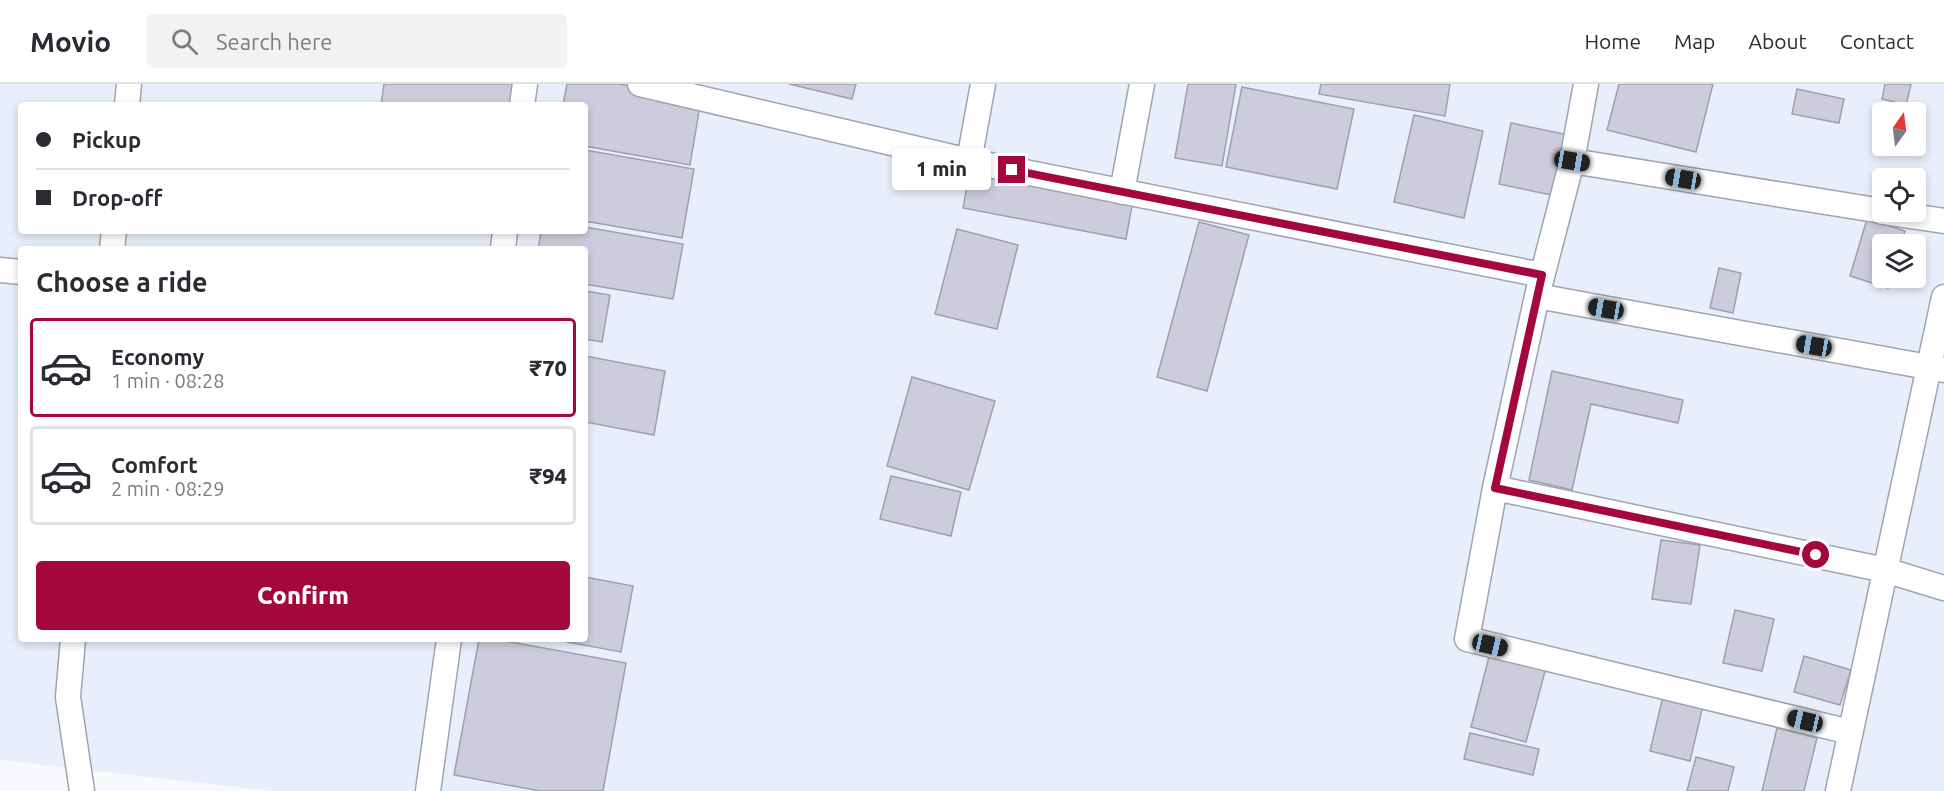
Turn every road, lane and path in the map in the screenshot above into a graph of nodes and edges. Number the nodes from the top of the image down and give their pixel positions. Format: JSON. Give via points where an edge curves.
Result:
{"nodes":[{"id":1,"x":129,"y":84,"type":"edge"},
{"id":2,"x":525,"y":84,"type":"edge"},
{"id":3,"x":640,"y":84,"type":"edge"},
{"id":4,"x":983,"y":84,"type":"edge"},
{"id":5,"x":1142,"y":84,"type":"edge"},
{"id":6,"x":1586,"y":84,"type":"edge"},
{"id":7,"x":127,"y":102,"type":"edge"},
{"id":8,"x":522,"y":102,"type":"edge"},
{"id":9,"x":969,"y":161,"type":"junction"},
{"id":10,"x":1572,"y":161,"type":"junction"},
{"id":11,"x":1122,"y":192,"type":"junction"},
{"id":12,"x":1872,"y":209,"type":"edge"},
{"id":13,"x":1926,"y":218,"type":"edge"},
{"id":14,"x":1944,"y":221,"type":"edge"},
{"id":15,"x":0,"y":270,"type":"edge"},
{"id":16,"x":18,"y":272,"type":"edge"},
{"id":17,"x":1540,"y":286,"type":"junction"},
{"id":18,"x":1944,"y":297,"type":"edge"},
{"id":19,"x":1936,"y":369,"type":"edge"},
{"id":20,"x":1495,"y":488,"type":"junction"},
{"id":21,"x":1885,"y":570,"type":"junction"},
{"id":22,"x":1944,"y":588,"type":"edge"},
{"id":23,"x":74,"y":642,"type":"edge"},
{"id":24,"x":449,"y":642,"type":"edge"},
{"id":25,"x":1850,"y":732,"type":"junction"},
{"id":26,"x":82,"y":791,"type":"edge"},
{"id":27,"x":428,"y":791,"type":"edge"},
{"id":28,"x":1838,"y":791,"type":"edge"}],
"edges":[{"from":1,"to":7,"type":"street"},
{"from":2,"to":8,"type":"street"},
{"from":3,"to":9,"type":"street"},
{"from":4,"to":9,"type":"street"},
{"from":5,"to":11,"type":"street"},
{"from":6,"to":10,"type":"street"},
{"from":9,"to":11,"type":"street"},
{"from":10,"to":12,"type":"street"},
{"from":10,"to":17,"type":"street"},
{"from":11,"to":17,"type":"street"},
{"from":13,"to":14,"type":"street"},
{"from":15,"to":16,"type":"street"},
{"from":17,"to":19,"type":"street"},
{"from":17,"to":20,"type":"street"},
{"from":18,"to":19,"type":"street"},
{"from":19,"to":21,"type":"street"},
{"from":20,"to":21,"type":"street"},
{"from":20,"to":25,"type":"street","via":[[1467,639]]},
{"from":21,"to":22,"type":"street"},
{"from":21,"to":25,"type":"street"},
{"from":23,"to":26,"type":"street","via":[[68,697]]},
{"from":24,"to":27,"type":"street"},
{"from":25,"to":28,"type":"street"}]}
